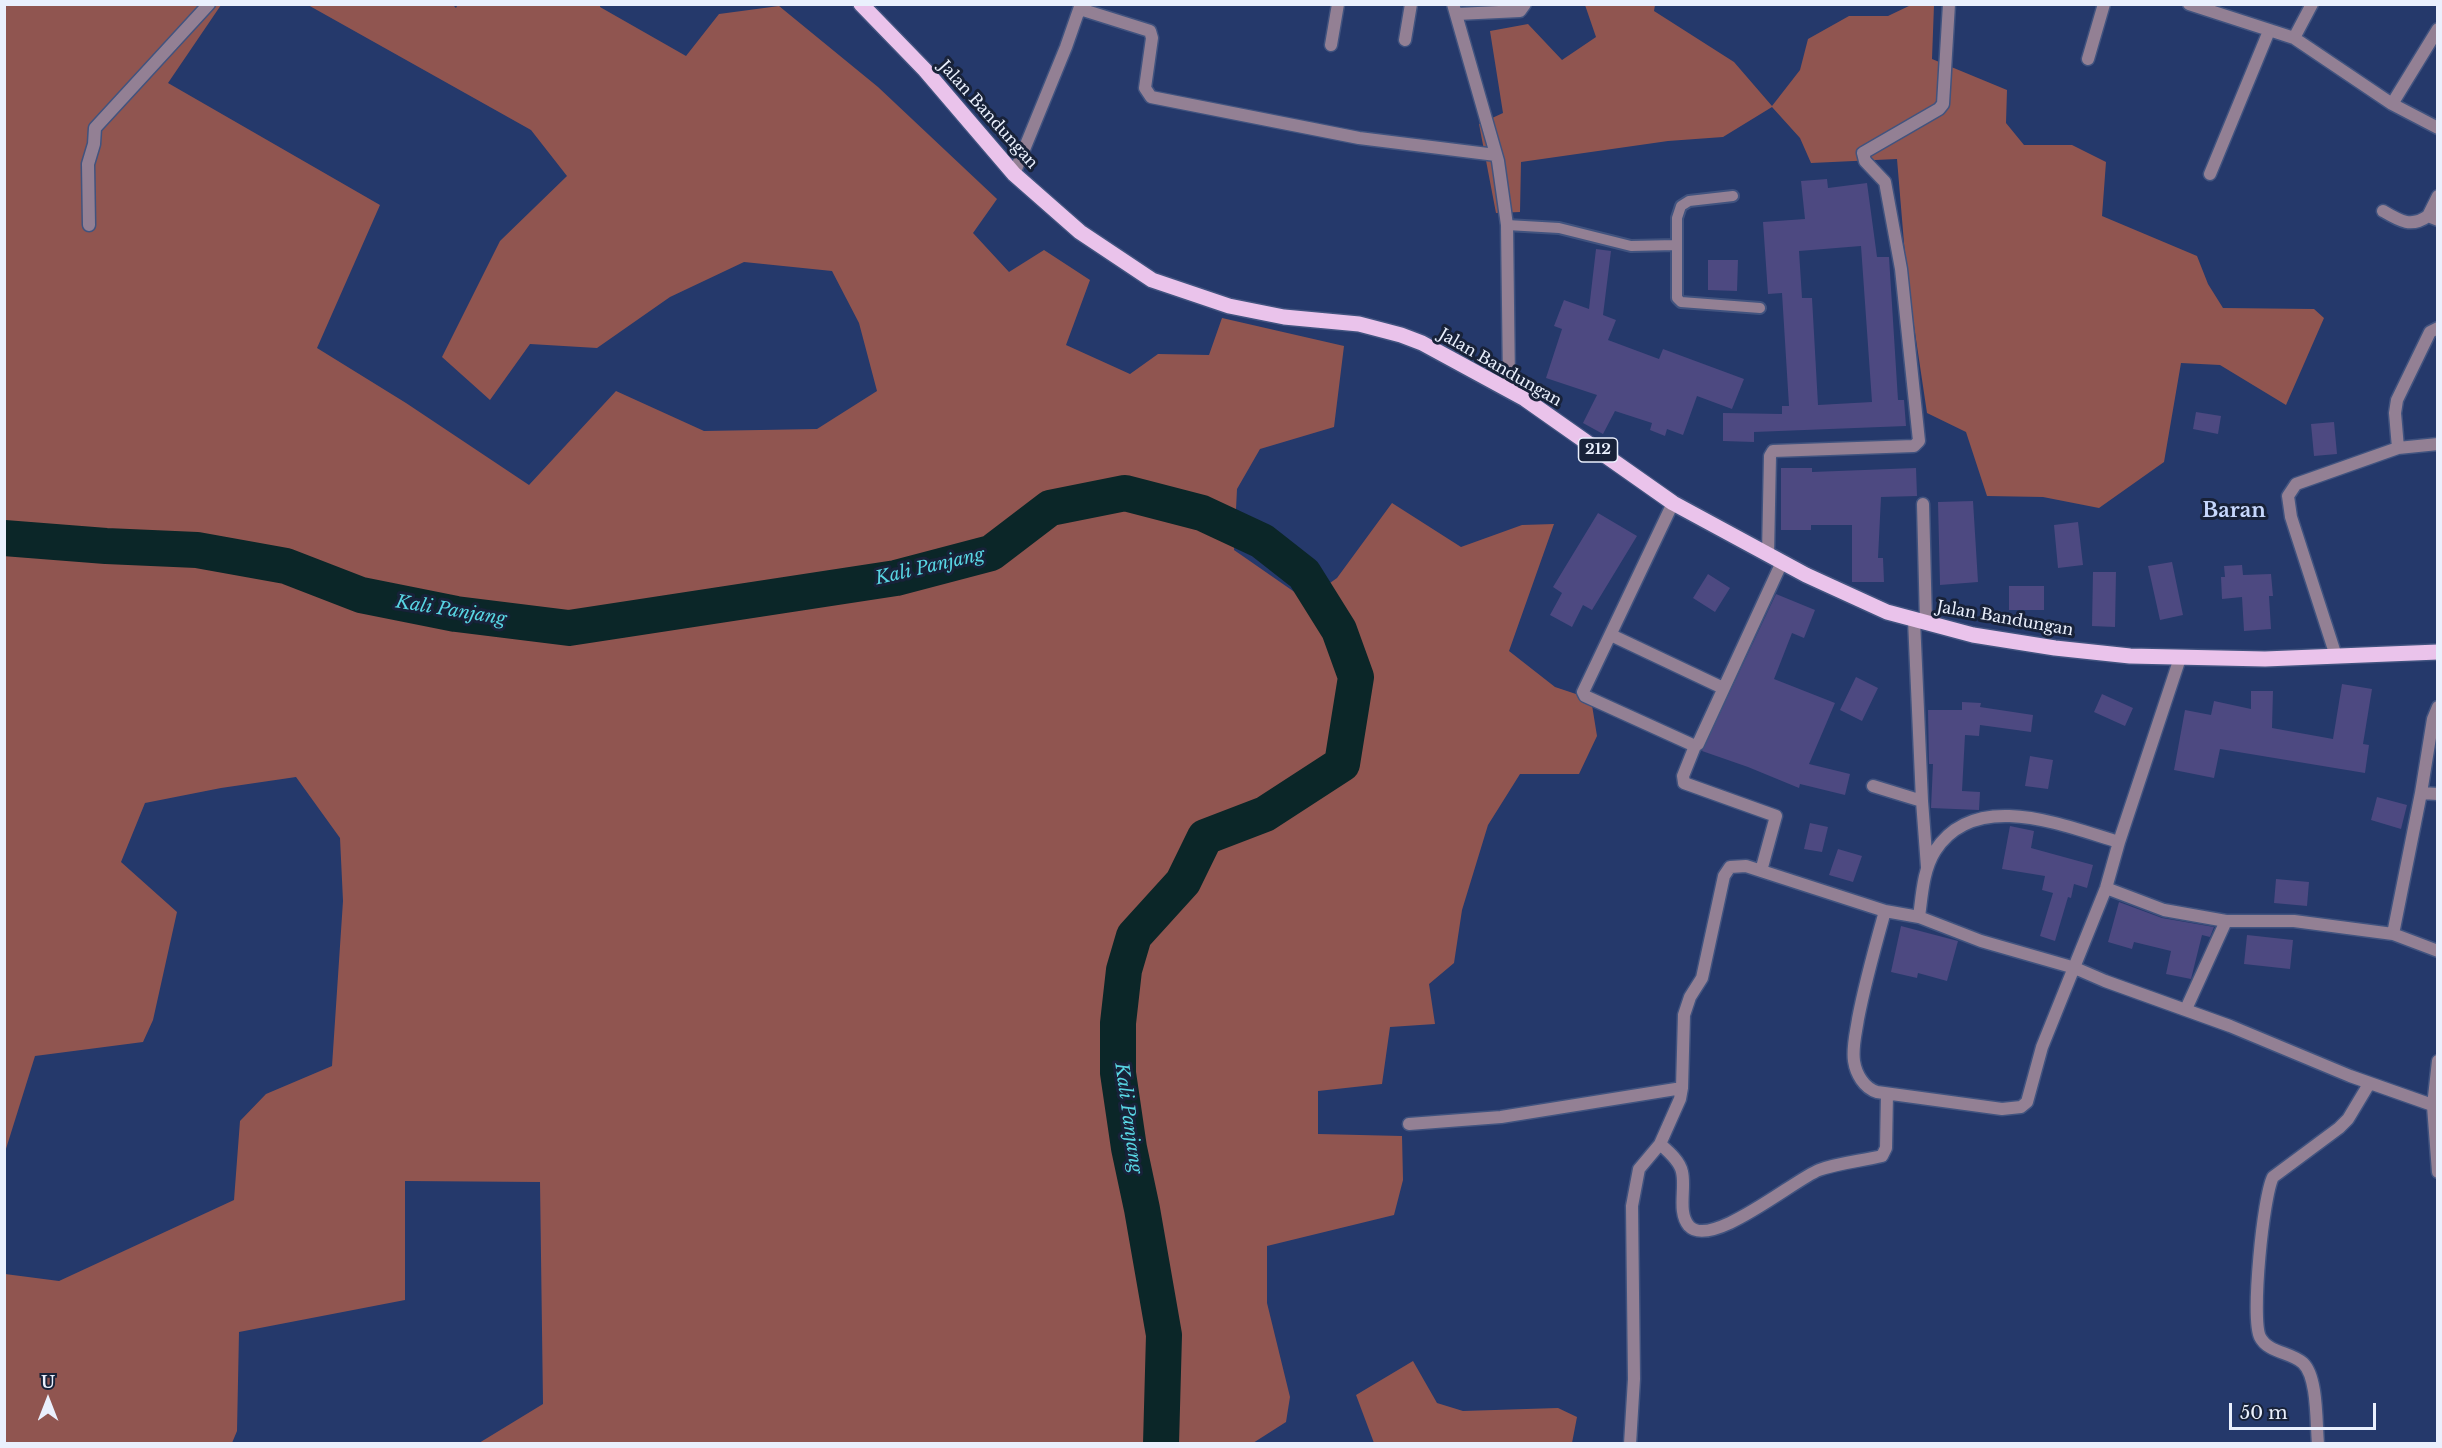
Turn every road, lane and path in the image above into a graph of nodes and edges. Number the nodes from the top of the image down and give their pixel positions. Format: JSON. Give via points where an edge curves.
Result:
{"nodes":[{"id":1,"x":208,"y":4,"type":"edge"},
{"id":2,"x":861,"y":4,"type":"edge"},
{"id":3,"x":1338,"y":4,"type":"edge"},
{"id":4,"x":1411,"y":4,"type":"edge"},
{"id":5,"x":1525,"y":4,"type":"edge"},
{"id":6,"x":1949,"y":4,"type":"edge"},
{"id":7,"x":2104,"y":4,"type":"edge"},
{"id":8,"x":2189,"y":4,"type":"edge"},
{"id":9,"x":2312,"y":4,"type":"edge"},
{"id":10,"x":1080,"y":7,"type":"edge"},
{"id":11,"x":2205,"y":7,"type":"edge"},
{"id":12,"x":1455,"y":9,"type":"edge"},
{"id":13,"x":2438,"y":29,"type":"edge"},
{"id":14,"x":2269,"y":31,"type":"junction"},
{"id":15,"x":2295,"y":38,"type":"junction"},
{"id":16,"x":1405,"y":40,"type":"dead end"},
{"id":17,"x":1330,"y":45,"type":"dead end"},
{"id":18,"x":2088,"y":58,"type":"dead end"},
{"id":19,"x":2392,"y":104,"type":"junction"},
{"id":20,"x":2438,"y":128,"type":"edge"},
{"id":21,"x":1496,"y":155,"type":"junction"},
{"id":22,"x":1014,"y":174,"type":"junction"},
{"id":23,"x":2210,"y":174,"type":"dead end"},
{"id":24,"x":1733,"y":196,"type":"dead end"},
{"id":25,"x":2438,"y":196,"type":"edge"},
{"id":26,"x":2384,"y":211,"type":"dead end"},
{"id":27,"x":2433,"y":218,"type":"edge"},
{"id":28,"x":88,"y":225,"type":"dead end"},
{"id":29,"x":1507,"y":225,"type":"junction"},
{"id":30,"x":1676,"y":245,"type":"junction"},
{"id":31,"x":1760,"y":308,"type":"dead end"},
{"id":32,"x":2438,"y":328,"type":"edge"},
{"id":33,"x":1526,"y":399,"type":"junction"},
{"id":34,"x":2438,"y":444,"type":"edge"},
{"id":35,"x":2398,"y":448,"type":"junction"},
{"id":36,"x":1673,"y":504,"type":"junction"},
{"id":37,"x":1923,"y":504,"type":"dead end"},
{"id":38,"x":1768,"y":554,"type":"junction"},
{"id":39,"x":1782,"y":562,"type":"junction"},
{"id":40,"x":1920,"y":622,"type":"junction"},
{"id":41,"x":1611,"y":635,"type":"junction"},
{"id":42,"x":2438,"y":651,"type":"edge"},
{"id":43,"x":2336,"y":656,"type":"junction"},
{"id":44,"x":2180,"y":658,"type":"junction"},
{"id":45,"x":1723,"y":688,"type":"junction"},
{"id":46,"x":2438,"y":706,"type":"edge"},
{"id":47,"x":1695,"y":746,"type":"junction"},
{"id":48,"x":1873,"y":786,"type":"dead end"},
{"id":49,"x":2421,"y":793,"type":"junction"},
{"id":50,"x":2438,"y":794,"type":"edge"},
{"id":51,"x":1922,"y":801,"type":"junction"},
{"id":52,"x":2119,"y":842,"type":"junction"},
{"id":53,"x":1927,"y":869,"type":"junction"},
{"id":54,"x":1761,"y":871,"type":"junction"},
{"id":55,"x":2106,"y":888,"type":"junction"},
{"id":56,"x":1885,"y":911,"type":"junction"},
{"id":57,"x":1919,"y":917,"type":"junction"},
{"id":58,"x":2226,"y":921,"type":"junction"},
{"id":59,"x":2393,"y":934,"type":"junction"},
{"id":60,"x":2438,"y":951,"type":"edge"},
{"id":61,"x":2075,"y":968,"type":"junction"},
{"id":62,"x":2186,"y":1010,"type":"junction"},
{"id":63,"x":2438,"y":1061,"type":"edge"},
{"id":64,"x":2369,"y":1084,"type":"junction"},
{"id":65,"x":1682,"y":1088,"type":"junction"},
{"id":66,"x":1887,"y":1094,"type":"junction"},
{"id":67,"x":2435,"y":1106,"type":"edge"},
{"id":68,"x":1409,"y":1124,"type":"dead end"},
{"id":69,"x":1660,"y":1144,"type":"junction"},
{"id":70,"x":2438,"y":1172,"type":"edge"},
{"id":71,"x":1630,"y":1443,"type":"edge"},
{"id":72,"x":2318,"y":1443,"type":"edge"}],
"edges":[{"from":1,"to":28,"type":"street","via":[[95,128],[87,164]]},
{"from":2,"to":22,"type":"main road","name":"Jalan Bandungan","number":"212","via":[[925,70]]},
{"from":3,"to":17,"type":"street"},
{"from":4,"to":16,"type":"street"},
{"from":5,"to":12,"type":"street","via":[[1520,11]]},
{"from":6,"to":38,"type":"street","via":[[1943,104],[1863,153],[1865,161],[1885,182],[1901,269],[1919,441],[1914,446],[1773,451]]},
{"from":7,"to":18,"type":"street"},
{"from":8,"to":11,"type":"street"},
{"from":9,"to":15,"type":"street"},
{"from":10,"to":21,"type":"street","via":[[1150,32],[1145,88],[1151,97],[1359,138]]},
{"from":10,"to":22,"type":"street"},
{"from":11,"to":14,"type":"street"},
{"from":12,"to":21,"type":"street"},
{"from":13,"to":19,"type":"street"},
{"from":14,"to":15,"type":"street"},
{"from":14,"to":23,"type":"street"},
{"from":15,"to":19,"type":"street"},
{"from":19,"to":20,"type":"street"},
{"from":21,"to":29,"type":"street"},
{"from":22,"to":33,"type":"main road","name":"Jalan Bandungan","number":"212","via":[[1080,232],[1152,280],[1229,306],[1284,317],[1359,324],[1401,335]]},
{"from":24,"to":30,"type":"lane","via":[[1689,201],[1681,206]]},
{"from":25,"to":27,"type":"street"},
{"from":26,"to":27,"type":"street","via":[[2408,223]]},
{"from":29,"to":30,"type":"lane","via":[[1559,228],[1631,246]]},
{"from":29,"to":33,"type":"street","via":[[1509,383]]},
{"from":30,"to":31,"type":"lane","via":[[1678,301]]},
{"from":32,"to":35,"type":"street","via":[[2430,332],[2397,400]]},
{"from":33,"to":36,"type":"main road","name":"Jalan Bandungan","number":"212"},
{"from":34,"to":35,"type":"street"},
{"from":35,"to":43,"type":"street","via":[[2296,484],[2288,496],[2290,517]]},
{"from":36,"to":38,"type":"main road","name":"Jalan Bandungan","number":"212"},
{"from":36,"to":41,"type":"street"},
{"from":37,"to":40,"type":"street"},
{"from":38,"to":39,"type":"main road","name":"Jalan Bandungan","number":"212"},
{"from":39,"to":40,"type":"main road","name":"Jalan Bandungan","number":"212","via":[[1887,612]]},
{"from":39,"to":45,"type":"street"},
{"from":40,"to":44,"type":"main road","name":"Jalan Bandungan","number":"212","via":[[2055,648]]},
{"from":40,"to":51,"type":"street"},
{"from":41,"to":45,"type":"street"},
{"from":41,"to":47,"type":"street","via":[[1584,694]]},
{"from":42,"to":43,"type":"main road","name":"Jalan Bandungan","number":"212"},
{"from":43,"to":44,"type":"main road","name":"Jalan Bandungan","number":"212"},
{"from":44,"to":52,"type":"street"},
{"from":45,"to":47,"type":"street"},
{"from":46,"to":49,"type":"street"},
{"from":47,"to":54,"type":"street","via":[[1684,783],[1776,816]]},
{"from":48,"to":51,"type":"street"},
{"from":49,"to":50,"type":"street"},
{"from":49,"to":59,"type":"street"},
{"from":51,"to":53,"type":"street"},
{"from":52,"to":53,"type":"street","via":[[2034,818],[1989,816],[1973,820],[1946,838],[1935,850]]},
{"from":52,"to":55,"type":"street"},
{"from":53,"to":57,"type":"street"},
{"from":54,"to":56,"type":"street"},
{"from":54,"to":65,"type":"street","via":[[1734,866],[1724,876],[1702,978],[1684,1015]]},
{"from":55,"to":58,"type":"street","via":[[2164,910]]},
{"from":55,"to":61,"type":"street"},
{"from":56,"to":57,"type":"street"},
{"from":56,"to":66,"type":"street","via":[[1866,977],[1853,1047],[1856,1072],[1863,1083]]},
{"from":57,"to":61,"type":"street","via":[[1981,941]]},
{"from":58,"to":59,"type":"street","via":[[2295,921]]},
{"from":58,"to":62,"type":"street"},
{"from":59,"to":60,"type":"street"},
{"from":61,"to":62,"type":"street"},
{"from":61,"to":66,"type":"street","via":[[2021,1107],[2002,1109]]},
{"from":62,"to":64,"type":"street"},
{"from":63,"to":67,"type":"street"},
{"from":64,"to":67,"type":"street"},
{"from":64,"to":72,"type":"street","via":[[2339,1128],[2273,1177],[2265,1204],[2258,1332],[2264,1342],[2303,1362],[2311,1377]]},
{"from":65,"to":68,"type":"street","via":[[1492,1118]]},
{"from":65,"to":69,"type":"street"},
{"from":66,"to":69,"type":"street","via":[[1886,1148],[1882,1156],[1818,1170],[1743,1216],[1705,1232],[1695,1230],[1685,1219],[1682,1170]]},
{"from":67,"to":70,"type":"street"},
{"from":69,"to":71,"type":"street","via":[[1639,1169],[1634,1192]]}]}
